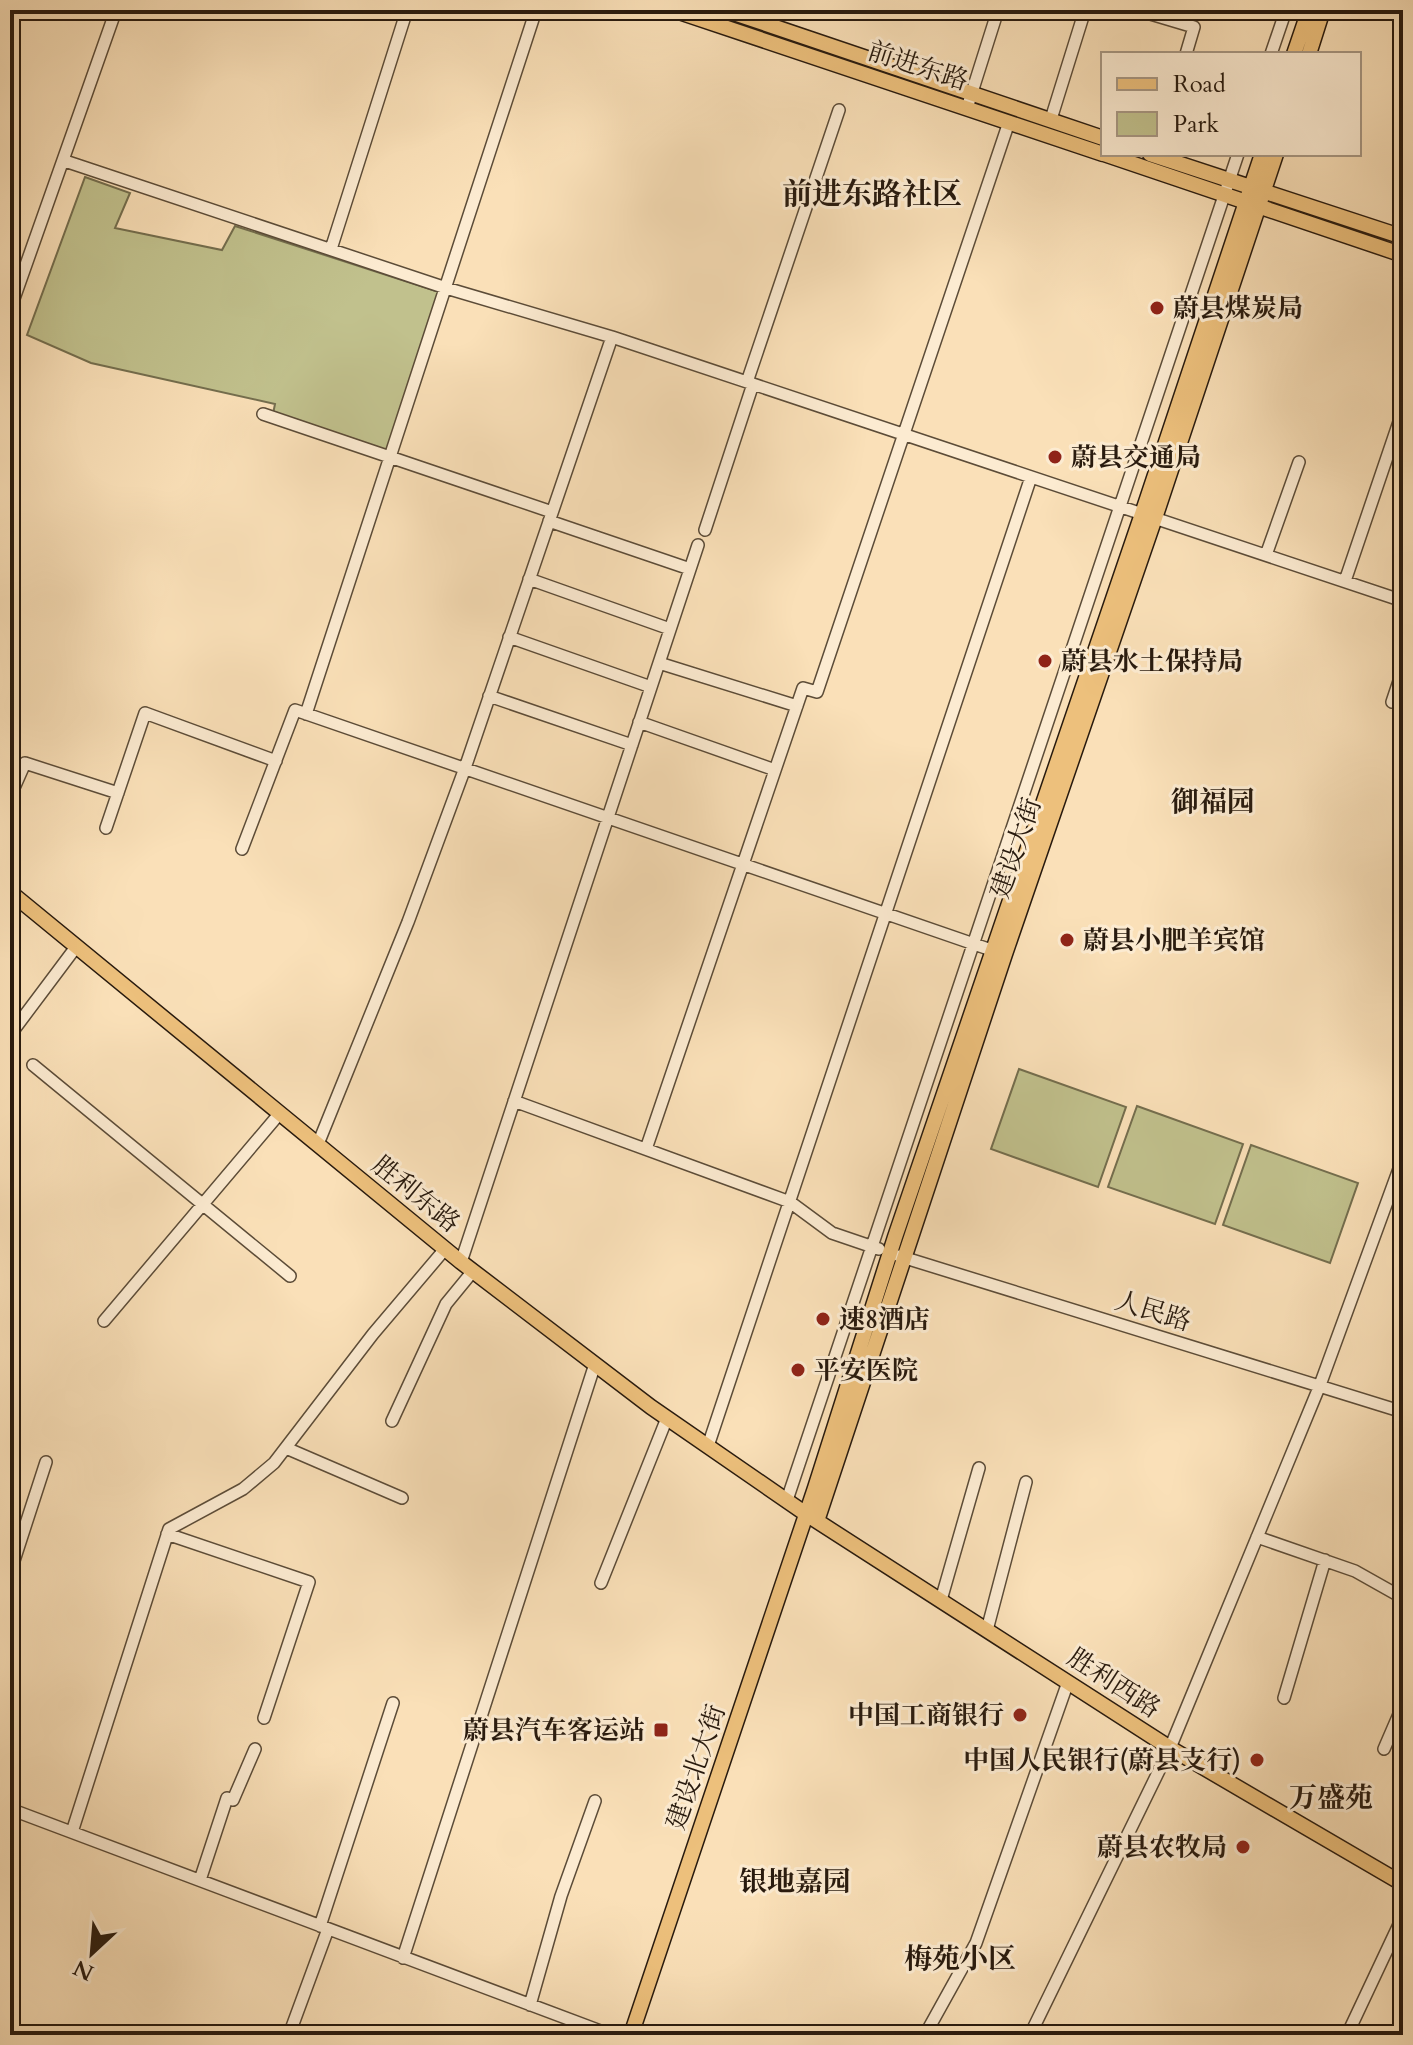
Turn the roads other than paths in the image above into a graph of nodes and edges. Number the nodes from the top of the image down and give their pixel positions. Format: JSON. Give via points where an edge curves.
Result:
{"nodes":[{"id":1,"x":116,"y":10,"type":"edge"},
{"id":2,"x":407,"y":10,"type":"edge"},
{"id":3,"x":536,"y":10,"type":"edge"},
{"id":4,"x":673,"y":10,"type":"edge"},
{"id":5,"x":725,"y":10,"type":"edge"},
{"id":6,"x":998,"y":10,"type":"edge"},
{"id":7,"x":1085,"y":10,"type":"edge"},
{"id":8,"x":1137,"y":10,"type":"edge"},
{"id":9,"x":1286,"y":10,"type":"edge"},
{"id":10,"x":1309,"y":10,"type":"edge"},
{"id":11,"x":1323,"y":10,"type":"edge"},
{"id":12,"x":1276,"y":39,"type":"junction"},
{"id":13,"x":1300,"y":51,"type":"edge"},
{"id":14,"x":1187,"y":52,"type":"edge"},
{"id":15,"x":1272,"y":52,"type":"edge"},
{"id":16,"x":972,"y":93,"type":"junction"},
{"id":17,"x":967,"y":108,"type":"junction"},
{"id":18,"x":839,"y":110,"type":"dead end"},
{"id":19,"x":1051,"y":119,"type":"junction"},
{"id":20,"x":1009,"y":122,"type":"junction"},
{"id":21,"x":1101,"y":137,"type":"edge"},
{"id":22,"x":1101,"y":153,"type":"edge"},
{"id":23,"x":1111,"y":156,"type":"edge"},
{"id":24,"x":1155,"y":156,"type":"edge"},
{"id":25,"x":1237,"y":156,"type":"edge"},
{"id":26,"x":1262,"y":156,"type":"edge"},
{"id":27,"x":1275,"y":156,"type":"edge"},
{"id":28,"x":65,"y":161,"type":"junction"},
{"id":29,"x":1227,"y":187,"type":"junction"},
{"id":30,"x":1255,"y":196,"type":"junction"},
{"id":31,"x":1403,"y":237,"type":"edge"},
{"id":32,"x":331,"y":249,"type":"junction"},
{"id":33,"x":1403,"y":255,"type":"edge"},
{"id":34,"x":446,"y":288,"type":"junction"},
{"id":35,"x":10,"y":308,"type":"edge"},
{"id":36,"x":612,"y":337,"type":"junction"},
{"id":37,"x":750,"y":383,"type":"junction"},
{"id":38,"x":1403,"y":410,"type":"edge"},
{"id":39,"x":263,"y":414,"type":"dead end"},
{"id":40,"x":904,"y":434,"type":"junction"},
{"id":41,"x":391,"y":457,"type":"junction"},
{"id":42,"x":1299,"y":462,"type":"dead end"},
{"id":43,"x":1031,"y":477,"type":"junction"},
{"id":44,"x":1121,"y":507,"type":"junction"},
{"id":45,"x":550,"y":516,"type":"junction"},
{"id":46,"x":1149,"y":516,"type":"junction"},
{"id":47,"x":705,"y":530,"type":"dead end"},
{"id":48,"x":698,"y":545,"type":"dead end"},
{"id":49,"x":1266,"y":555,"type":"junction"},
{"id":50,"x":690,"y":569,"type":"junction"},
{"id":51,"x":529,"y":579,"type":"junction"},
{"id":52,"x":1345,"y":581,"type":"junction"},
{"id":53,"x":1403,"y":601,"type":"edge"},
{"id":54,"x":670,"y":629,"type":"junction"},
{"id":55,"x":509,"y":637,"type":"junction"},
{"id":56,"x":659,"y":663,"type":"junction"},
{"id":57,"x":1403,"y":669,"type":"edge"},
{"id":58,"x":651,"y":687,"type":"junction"},
{"id":59,"x":489,"y":696,"type":"junction"},
{"id":60,"x":1392,"y":702,"type":"dead end"},
{"id":61,"x":797,"y":706,"type":"junction"},
{"id":62,"x":306,"y":714,"type":"junction"},
{"id":63,"x":639,"y":722,"type":"junction"},
{"id":64,"x":632,"y":745,"type":"junction"},
{"id":65,"x":276,"y":761,"type":"junction"},
{"id":66,"x":465,"y":768,"type":"junction"},
{"id":67,"x":775,"y":770,"type":"junction"},
{"id":68,"x":118,"y":793,"type":"junction"},
{"id":69,"x":10,"y":797,"type":"edge"},
{"id":70,"x":608,"y":817,"type":"junction"},
{"id":71,"x":106,"y":828,"type":"dead end"},
{"id":72,"x":242,"y":849,"type":"dead end"},
{"id":73,"x":743,"y":864,"type":"junction"},
{"id":74,"x":10,"y":892,"type":"edge"},
{"id":75,"x":885,"y":913,"type":"junction"},
{"id":76,"x":974,"y":945,"type":"junction"},
{"id":77,"x":76,"y":947,"type":"junction"},
{"id":78,"x":998,"y":952,"type":"junction"},
{"id":79,"x":10,"y":1035,"type":"edge"},
{"id":80,"x":33,"y":1065,"type":"dead end"},
{"id":81,"x":514,"y":1101,"type":"junction"},
{"id":82,"x":280,"y":1113,"type":"junction"},
{"id":83,"x":318,"y":1144,"type":"junction"},
{"id":84,"x":646,"y":1149,"type":"junction"},
{"id":85,"x":1403,"y":1158,"type":"edge"},
{"id":86,"x":790,"y":1202,"type":"junction"},
{"id":87,"x":202,"y":1204,"type":"junction"},
{"id":88,"x":873,"y":1247,"type":"junction"},
{"id":89,"x":445,"y":1249,"type":"junction"},
{"id":90,"x":897,"y":1255,"type":"junction"},
{"id":91,"x":467,"y":1266,"type":"junction"},
{"id":92,"x":290,"y":1276,"type":"dead end"},
{"id":93,"x":104,"y":1321,"type":"dead end"},
{"id":94,"x":595,"y":1364,"type":"junction"},
{"id":95,"x":1320,"y":1385,"type":"junction"},
{"id":96,"x":1403,"y":1412,"type":"edge"},
{"id":97,"x":667,"y":1418,"type":"junction"},
{"id":98,"x":392,"y":1421,"type":"dead end"},
{"id":99,"x":708,"y":1446,"type":"junction"},
{"id":100,"x":286,"y":1448,"type":"junction"},
{"id":101,"x":46,"y":1462,"type":"dead end"},
{"id":102,"x":979,"y":1468,"type":"dead end"},
{"id":103,"x":1026,"y":1482,"type":"dead end"},
{"id":104,"x":402,"y":1498,"type":"dead end"},
{"id":105,"x":787,"y":1500,"type":"junction"},
{"id":106,"x":811,"y":1517,"type":"junction"},
{"id":107,"x":167,"y":1534,"type":"junction"},
{"id":108,"x":1257,"y":1537,"type":"junction"},
{"id":109,"x":1325,"y":1560,"type":"junction"},
{"id":110,"x":10,"y":1573,"type":"edge"},
{"id":111,"x":601,"y":1583,"type":"dead end"},
{"id":112,"x":1403,"y":1598,"type":"edge"},
{"id":113,"x":941,"y":1600,"type":"junction"},
{"id":114,"x":987,"y":1630,"type":"junction"},
{"id":115,"x":1068,"y":1682,"type":"junction"},
{"id":116,"x":1284,"y":1698,"type":"dead end"},
{"id":117,"x":393,"y":1703,"type":"dead end"},
{"id":118,"x":1403,"y":1705,"type":"edge"},
{"id":119,"x":264,"y":1718,"type":"dead end"},
{"id":120,"x":1170,"y":1748,"type":"junction"},
{"id":121,"x":255,"y":1749,"type":"dead end"},
{"id":122,"x":1384,"y":1749,"type":"dead end"},
{"id":123,"x":595,"y":1801,"type":"dead end"},
{"id":124,"x":10,"y":1809,"type":"edge"},
{"id":125,"x":72,"y":1832,"type":"junction"},
{"id":126,"x":200,"y":1880,"type":"junction"},
{"id":127,"x":1403,"y":1884,"type":"edge"},
{"id":128,"x":1403,"y":1916,"type":"edge"},
{"id":129,"x":324,"y":1928,"type":"junction"},
{"id":130,"x":403,"y":1958,"type":"junction"},
{"id":131,"x":530,"y":2005,"type":"junction"},
{"id":132,"x":289,"y":2035,"type":"edge"},
{"id":133,"x":611,"y":2035,"type":"edge"},
{"id":134,"x":631,"y":2035,"type":"edge"},
{"id":135,"x":925,"y":2035,"type":"edge"},
{"id":136,"x":1030,"y":2035,"type":"edge"},
{"id":137,"x":1347,"y":2035,"type":"edge"}],
"edges":[{"from":1,"to":28,"type":"street"},
{"from":2,"to":32,"type":"street"},
{"from":3,"to":34,"type":"street"},
{"from":4,"to":17,"type":"main road","name":"前进东路"},
{"from":5,"to":16,"type":"main road","name":"前进东路"},
{"from":6,"to":16,"type":"street"},
{"from":7,"to":19,"type":"street"},
{"from":8,"to":14,"type":"street","via":[[1194,27]]},
{"from":9,"to":12,"type":"street"},
{"from":10,"to":13,"type":"main road"},
{"from":11,"to":13,"type":"main road"},
{"from":12,"to":13,"type":"street"},
{"from":12,"to":15,"type":"street"},
{"from":16,"to":17,"type":"street"},
{"from":16,"to":19,"type":"main road","name":"前进东路"},
{"from":17,"to":20,"type":"main road","name":"前进东路"},
{"from":18,"to":37,"type":"street"},
{"from":19,"to":21,"type":"main road","name":"前进东路"},
{"from":20,"to":22,"type":"main road","name":"前进东路"},
{"from":20,"to":40,"type":"street"},
{"from":23,"to":29,"type":"main road","name":"前进东路"},
{"from":24,"to":29,"type":"main road","name":"前进东路"},
{"from":25,"to":29,"type":"street"},
{"from":26,"to":30,"type":"main road"},
{"from":27,"to":30,"type":"main road"},
{"from":28,"to":32,"type":"street"},
{"from":28,"to":35,"type":"street"},
{"from":29,"to":30,"type":"main road","name":"前进东路"},
{"from":29,"to":44,"type":"street"},
{"from":30,"to":31,"type":"main road"},
{"from":30,"to":33,"type":"main road"},
{"from":30,"to":46,"type":"main road","name":"建设大街"},
{"from":32,"to":34,"type":"street"},
{"from":34,"to":36,"type":"street"},
{"from":34,"to":41,"type":"street"},
{"from":36,"to":37,"type":"street"},
{"from":36,"to":45,"type":"street"},
{"from":37,"to":40,"type":"street"},
{"from":37,"to":47,"type":"street"},
{"from":38,"to":52,"type":"street"},
{"from":39,"to":41,"type":"street"},
{"from":40,"to":43,"type":"street"},
{"from":40,"to":61,"type":"street","via":[[817,692],[803,688]]},
{"from":41,"to":45,"type":"street"},
{"from":41,"to":62,"type":"street"},
{"from":42,"to":49,"type":"street"},
{"from":43,"to":44,"type":"street"},
{"from":43,"to":75,"type":"street"},
{"from":44,"to":46,"type":"street"},
{"from":44,"to":76,"type":"street"},
{"from":45,"to":50,"type":"street"},
{"from":45,"to":51,"type":"street"},
{"from":46,"to":49,"type":"street"},
{"from":46,"to":78,"type":"main road","name":"建设大街"},
{"from":48,"to":50,"type":"street"},
{"from":49,"to":52,"type":"street"},
{"from":50,"to":54,"type":"street"},
{"from":51,"to":54,"type":"street"},
{"from":51,"to":55,"type":"street"},
{"from":52,"to":53,"type":"street"},
{"from":54,"to":56,"type":"street"},
{"from":55,"to":58,"type":"street"},
{"from":55,"to":59,"type":"street"},
{"from":56,"to":58,"type":"street"},
{"from":56,"to":61,"type":"street"},
{"from":57,"to":60,"type":"street"},
{"from":58,"to":63,"type":"street"},
{"from":59,"to":64,"type":"street"},
{"from":59,"to":66,"type":"street"},
{"from":61,"to":67,"type":"street"},
{"from":62,"to":65,"type":"street","via":[[295,710]]},
{"from":62,"to":66,"type":"street"},
{"from":63,"to":64,"type":"street"},
{"from":63,"to":67,"type":"street"},
{"from":64,"to":70,"type":"street"},
{"from":65,"to":68,"type":"street","via":[[145,713]]},
{"from":65,"to":72,"type":"street"},
{"from":66,"to":70,"type":"street"},
{"from":66,"to":83,"type":"street"},
{"from":67,"to":73,"type":"street"},
{"from":68,"to":69,"type":"street","via":[[25,763]]},
{"from":68,"to":71,"type":"street"},
{"from":70,"to":73,"type":"street"},
{"from":70,"to":81,"type":"street"},
{"from":73,"to":75,"type":"street"},
{"from":73,"to":84,"type":"street"},
{"from":74,"to":77,"type":"main road","name":"胜利东路"},
{"from":75,"to":76,"type":"street"},
{"from":75,"to":86,"type":"street"},
{"from":76,"to":78,"type":"street"},
{"from":76,"to":88,"type":"street"},
{"from":77,"to":79,"type":"street"},
{"from":77,"to":82,"type":"main road","name":"胜利东路"},
{"from":78,"to":90,"type":"main road","name":"建设大街"},
{"from":80,"to":87,"type":"street"},
{"from":81,"to":84,"type":"street","name":"人民路"},
{"from":81,"to":91,"type":"street"},
{"from":82,"to":83,"type":"main road","name":"胜利东路"},
{"from":82,"to":87,"type":"street"},
{"from":83,"to":89,"type":"main road","name":"胜利东路"},
{"from":84,"to":86,"type":"street","name":"人民路"},
{"from":85,"to":95,"type":"street"},
{"from":86,"to":88,"type":"street","name":"人民路","via":[[832,1233]]},
{"from":86,"to":99,"type":"street"},
{"from":87,"to":92,"type":"street"},
{"from":87,"to":93,"type":"street"},
{"from":88,"to":90,"type":"street","name":"人民路"},
{"from":88,"to":105,"type":"street"},
{"from":89,"to":91,"type":"main road","name":"胜利东路"},
{"from":89,"to":100,"type":"street"},
{"from":90,"to":95,"type":"street","name":"人民路"},
{"from":90,"to":106,"type":"main road","name":"建设大街"},
{"from":91,"to":94,"type":"main road","name":"胜利东路"},
{"from":91,"to":98,"type":"street"},
{"from":94,"to":97,"type":"main road","name":"胜利东路"},
{"from":94,"to":130,"type":"street"},
{"from":95,"to":96,"type":"street","name":"人民路"},
{"from":95,"to":108,"type":"street"},
{"from":97,"to":99,"type":"main road","name":"胜利东路"},
{"from":97,"to":111,"type":"street"},
{"from":99,"to":105,"type":"main road","name":"胜利东路"},
{"from":100,"to":104,"type":"street"},
{"from":100,"to":107,"type":"street","via":[[243,1489]]},
{"from":101,"to":110,"type":"street"},
{"from":102,"to":113,"type":"street"},
{"from":103,"to":114,"type":"street"},
{"from":105,"to":106,"type":"main road","name":"胜利东路"},
{"from":106,"to":113,"type":"main road","name":"胜利西路"},
{"from":106,"to":134,"type":"main road","name":"建设北大街"},
{"from":107,"to":119,"type":"street","via":[[309,1582]]},
{"from":107,"to":125,"type":"street"},
{"from":108,"to":109,"type":"street"},
{"from":108,"to":120,"type":"street"},
{"from":109,"to":112,"type":"street"},
{"from":109,"to":116,"type":"street"},
{"from":113,"to":114,"type":"main road","name":"胜利西路"},
{"from":114,"to":115,"type":"main road","name":"胜利西路"},
{"from":115,"to":120,"type":"main road","name":"胜利西路"},
{"from":115,"to":135,"type":"street","via":[[976,1943]]},
{"from":117,"to":129,"type":"street"},
{"from":118,"to":122,"type":"street"},
{"from":120,"to":127,"type":"main road","name":"胜利西路"},
{"from":120,"to":136,"type":"street"},
{"from":121,"to":126,"type":"street","via":[[233,1800],[227,1798]]},
{"from":123,"to":131,"type":"street"},
{"from":124,"to":125,"type":"street"},
{"from":125,"to":126,"type":"street"},
{"from":126,"to":129,"type":"street"},
{"from":128,"to":137,"type":"street"},
{"from":129,"to":130,"type":"street"},
{"from":129,"to":132,"type":"street"},
{"from":130,"to":131,"type":"street"},
{"from":131,"to":133,"type":"street"}]}
